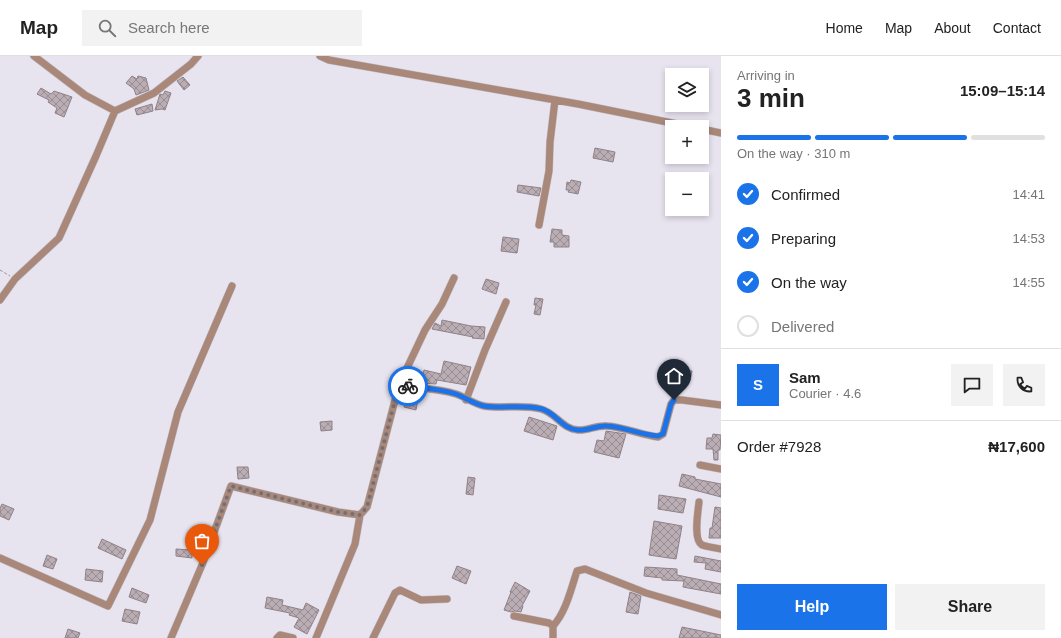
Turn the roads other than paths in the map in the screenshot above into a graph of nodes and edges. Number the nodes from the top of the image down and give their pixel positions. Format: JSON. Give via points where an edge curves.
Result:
{"nodes":[{"id":1,"x":34,"y":56,"type":"edge"},
{"id":2,"x":198,"y":56,"type":"edge"},
{"id":3,"x":320,"y":56,"type":"edge"},
{"id":4,"x":555,"y":100,"type":"junction"},
{"id":5,"x":115,"y":111,"type":"junction"},
{"id":6,"x":665,"y":122,"type":"edge"},
{"id":7,"x":709,"y":130,"type":"edge"},
{"id":8,"x":721,"y":133,"type":"edge"},
{"id":9,"x":539,"y":225,"type":"dead end"},
{"id":10,"x":454,"y":278,"type":"dead end"},
{"id":11,"x":232,"y":286,"type":"dead end"},
{"id":12,"x":0,"y":300,"type":"edge"},
{"id":13,"x":506,"y":302,"type":"dead end"},
{"id":14,"x":399,"y":385,"type":"junction"},
{"id":15,"x":466,"y":400,"type":"junction"},
{"id":16,"x":721,"y":404,"type":"edge"},
{"id":17,"x":700,"y":465,"type":"dead end"},
{"id":18,"x":721,"y":469,"type":"edge"},
{"id":19,"x":699,"y":502,"type":"dead end"},
{"id":20,"x":360,"y":515,"type":"junction"},
{"id":21,"x":721,"y":549,"type":"edge"},
{"id":22,"x":0,"y":558,"type":"edge"},
{"id":23,"x":447,"y":599,"type":"dead end"},
{"id":24,"x":721,"y":615,"type":"edge"},
{"id":25,"x":514,"y":616,"type":"dead end"},
{"id":26,"x":552,"y":626,"type":"junction"},
{"id":27,"x":172,"y":638,"type":"edge"},
{"id":28,"x":277,"y":638,"type":"edge"},
{"id":29,"x":293,"y":638,"type":"edge"},
{"id":30,"x":316,"y":638,"type":"edge"},
{"id":31,"x":373,"y":638,"type":"edge"},
{"id":32,"x":553,"y":638,"type":"edge"}],
"edges":[{"from":1,"to":5,"type":"street","via":[[85,95]]},
{"from":2,"to":5,"type":"street","via":[[154,93]]},
{"from":3,"to":4,"type":"street","via":[[329,60]]},
{"from":4,"to":6,"type":"street"},
{"from":4,"to":9,"type":"street","via":[[549,171]]},
{"from":5,"to":12,"type":"street","via":[[59,238],[15,279]]},
{"from":7,"to":8,"type":"street"},
{"from":10,"to":14,"type":"street","via":[[442,304],[425,330]]},
{"from":11,"to":22,"type":"street","via":[[178,412],[150,520],[108,606]]},
{"from":13,"to":15,"type":"street"},
{"from":14,"to":15,"type":"street","via":[[457,394]]},
{"from":14,"to":20,"type":"street","via":[[367,507]]},
{"from":15,"to":16,"type":"street","via":[[483,406],[530,407],[543,410],[567,427],[578,430],[609,426],[658,436],[663,434],[674,400]]},
{"from":17,"to":18,"type":"street"},
{"from":19,"to":21,"type":"street","via":[[698,540],[701,545]]},
{"from":20,"to":27,"type":"street","via":[[231,486]]},
{"from":20,"to":30,"type":"street","via":[[355,544]]},
{"from":23,"to":31,"type":"street","via":[[421,600],[400,590],[394,592]]},
{"from":24,"to":26,"type":"street","via":[[646,593],[580,569],[558,621]]},
{"from":25,"to":26,"type":"street","via":[[549,623]]},
{"from":26,"to":32,"type":"street"},
{"from":28,"to":29,"type":"street","via":[[280,635]]}]}
